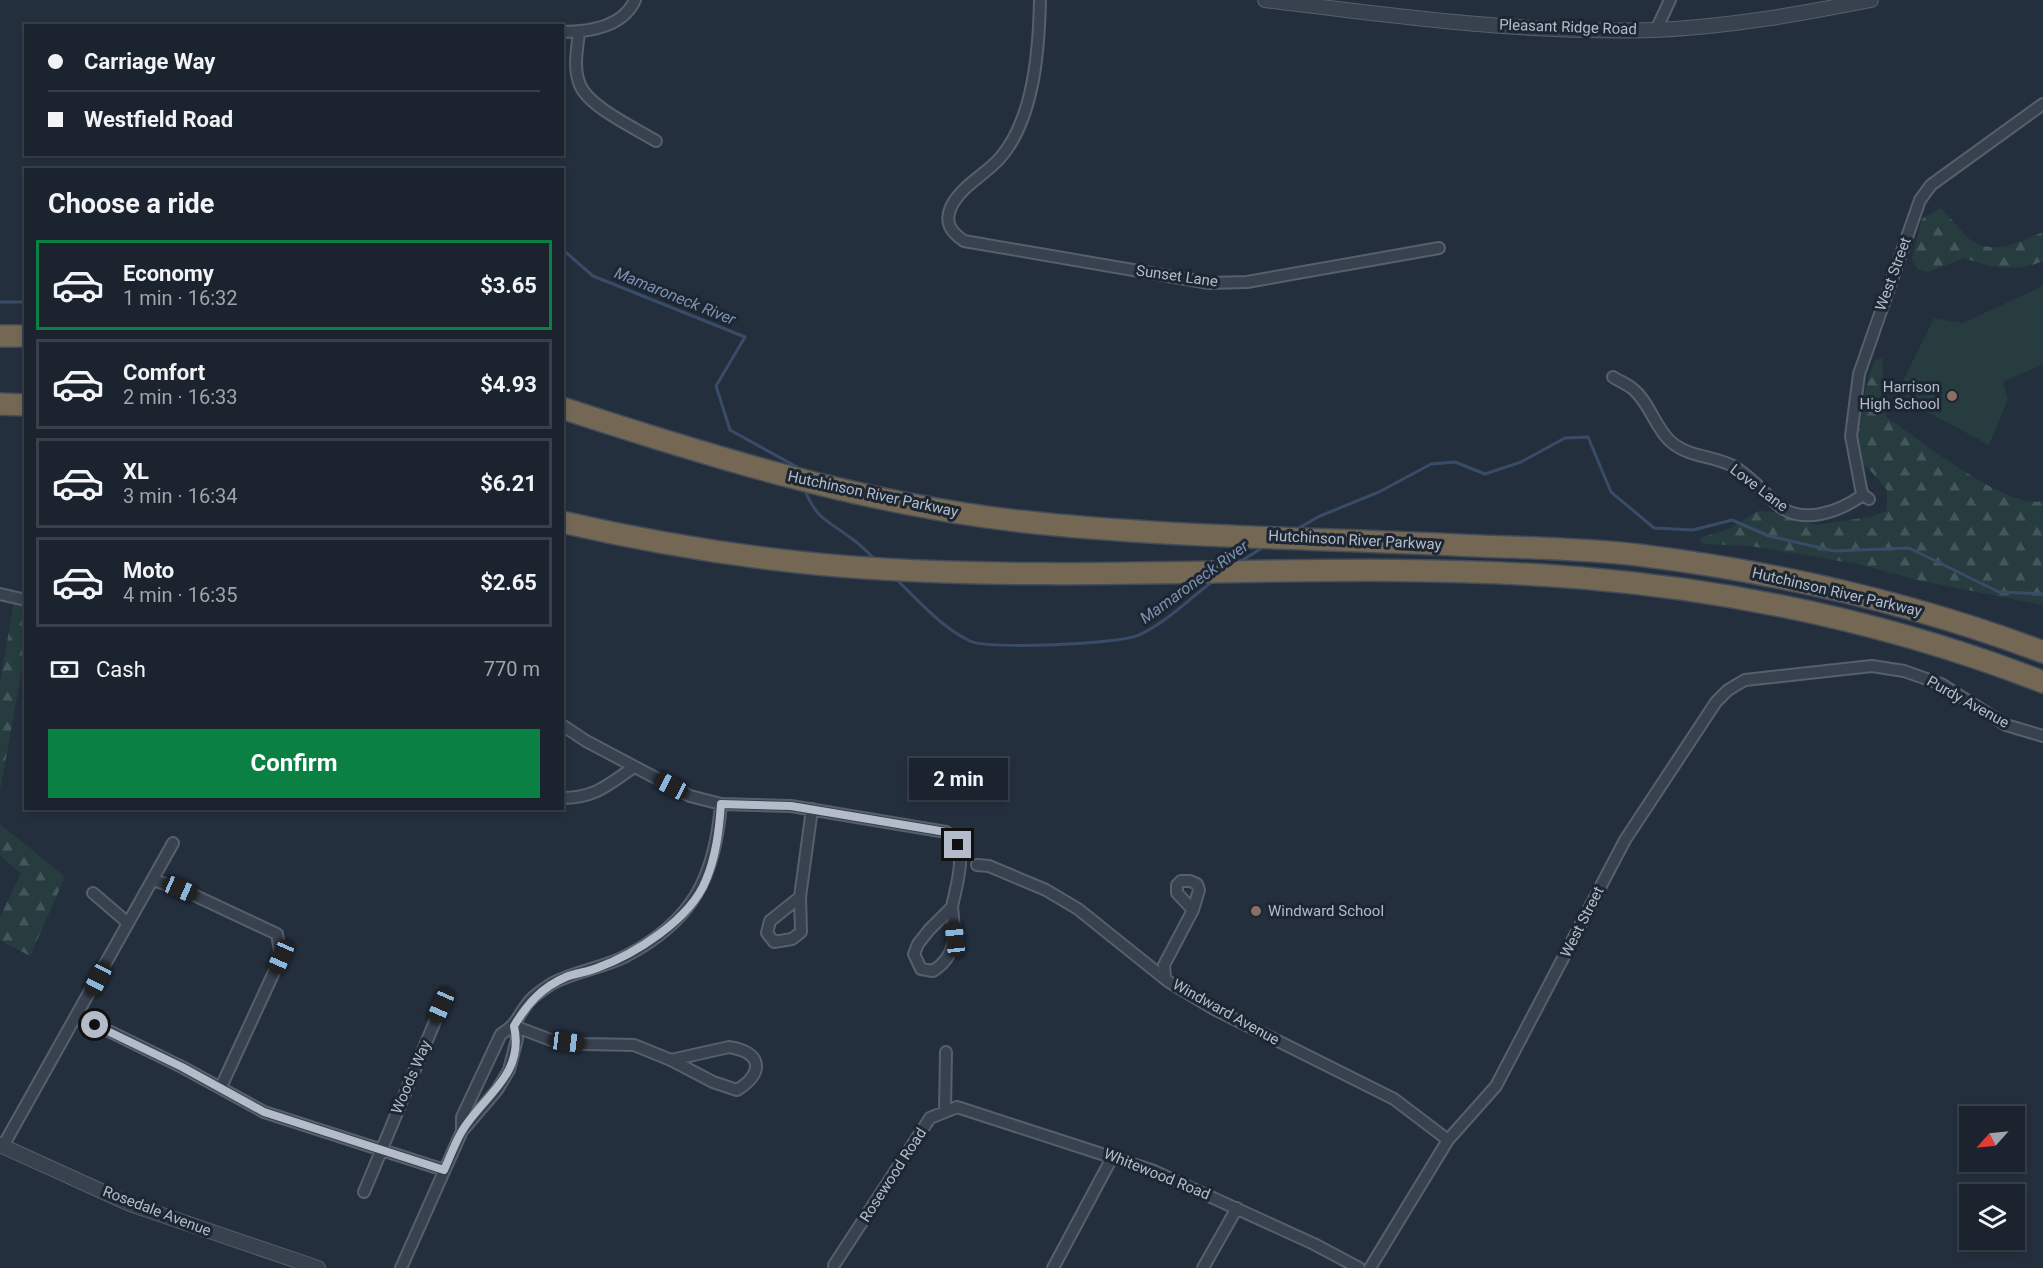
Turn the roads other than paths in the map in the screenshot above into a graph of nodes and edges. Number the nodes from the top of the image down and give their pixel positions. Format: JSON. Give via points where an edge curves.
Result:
{"nodes":[{"id":1,"x":635,"y":0,"type":"edge"},
{"id":2,"x":1040,"y":0,"type":"edge"},
{"id":3,"x":1265,"y":0,"type":"edge"},
{"id":4,"x":1670,"y":0,"type":"edge"},
{"id":5,"x":1871,"y":0,"type":"edge"},
{"id":6,"x":1656,"y":30,"type":"junction"},
{"id":7,"x":564,"y":32,"type":"edge"},
{"id":8,"x":579,"y":33,"type":"junction"},
{"id":9,"x":2043,"y":104,"type":"edge"},
{"id":10,"x":656,"y":141,"type":"dead end"},
{"id":11,"x":1439,"y":248,"type":"dead end"},
{"id":12,"x":0,"y":336,"type":"edge"},
{"id":13,"x":24,"y":336,"type":"edge"},
{"id":14,"x":1613,"y":377,"type":"dead end"},
{"id":15,"x":0,"y":404,"type":"edge"},
{"id":16,"x":24,"y":405,"type":"edge"},
{"id":17,"x":564,"y":409,"type":"edge"},
{"id":18,"x":1866,"y":497,"type":"joint"},
{"id":19,"x":564,"y":522,"type":"edge"},
{"id":20,"x":0,"y":594,"type":"edge"},
{"id":21,"x":24,"y":600,"type":"edge"},
{"id":22,"x":1932,"y":614,"type":"junction"},
{"id":23,"x":2043,"y":643,"type":"edge"},
{"id":24,"x":2043,"y":652,"type":"edge"},
{"id":25,"x":1857,"y":668,"type":"joint"},
{"id":26,"x":2043,"y":682,"type":"edge"},
{"id":27,"x":564,"y":726,"type":"edge"},
{"id":28,"x":2043,"y":736,"type":"edge"},
{"id":29,"x":634,"y":766,"type":"junction"},
{"id":30,"x":564,"y":798,"type":"edge"},
{"id":31,"x":721,"y":804,"type":"junction"},
{"id":32,"x":812,"y":809,"type":"junction"},
{"id":33,"x":173,"y":843,"type":"dead end"},
{"id":34,"x":977,"y":865,"type":"dead end"},
{"id":35,"x":153,"y":880,"type":"junction"},
{"id":36,"x":93,"y":893,"type":"dead end"},
{"id":37,"x":800,"y":897,"type":"dead end"},
{"id":38,"x":952,"y":908,"type":"junction"},
{"id":39,"x":1193,"y":910,"type":"dead end"},
{"id":40,"x":128,"y":923,"type":"junction"},
{"id":41,"x":1165,"y":977,"type":"junction"},
{"id":42,"x":441,"y":1006,"type":"dead end"},
{"id":43,"x":78,"y":1016,"type":"junction"},
{"id":44,"x":514,"y":1026,"type":"junction"},
{"id":45,"x":946,"y":1052,"type":"dead end"},
{"id":46,"x":671,"y":1060,"type":"junction"},
{"id":47,"x":221,"y":1087,"type":"junction"},
{"id":48,"x":945,"y":1110,"type":"junction"},
{"id":49,"x":462,"y":1131,"type":"junction"},
{"id":50,"x":1448,"y":1140,"type":"junction"},
{"id":51,"x":2,"y":1145,"type":"edge"},
{"id":52,"x":381,"y":1149,"type":"junction"},
{"id":53,"x":1113,"y":1156,"type":"junction"},
{"id":54,"x":444,"y":1170,"type":"junction"},
{"id":55,"x":364,"y":1192,"type":"dead end"},
{"id":56,"x":1237,"y":1208,"type":"junction"},
{"id":57,"x":834,"y":1265,"type":"dead end"},
{"id":58,"x":318,"y":1268,"type":"edge"},
{"id":59,"x":401,"y":1268,"type":"edge"},
{"id":60,"x":1053,"y":1268,"type":"edge"},
{"id":61,"x":1203,"y":1268,"type":"edge"},
{"id":62,"x":1359,"y":1268,"type":"edge"},
{"id":63,"x":1370,"y":1268,"type":"edge"}],
"edges":[{"from":1,"to":8,"type":"street","via":[[616,21]]},
{"from":2,"to":11,"type":"street","name":"Sunset Lane","via":[[1036,68],[1012,142],[988,171],[960,193],[951,207],[948,222],[952,232],[964,241],[1209,283],[1247,282]]},
{"from":3,"to":6,"type":"street","name":"Pleasant Ridge Road","via":[[1510,25]]},
{"from":4,"to":6,"type":"street"},
{"from":5,"to":6,"type":"street","name":"Pleasant Ridge Road","via":[[1802,14]]},
{"from":7,"to":8,"type":"street"},
{"from":8,"to":10,"type":"street","via":[[576,58],[580,86],[604,109]]},
{"from":9,"to":18,"type":"street","name":"West Street","via":[[1940,178],[1920,200],[1859,374],[1851,436]]},
{"from":12,"to":13,"type":"highway"},
{"from":14,"to":18,"type":"street","name":"Love Lane","via":[[1634,390],[1668,439],[1686,453],[1732,465],[1793,514],[1825,513]]},
{"from":15,"to":16,"type":"highway"},
{"from":17,"to":22,"type":"highway","name":"Hutchinson River Parkway","via":[[761,471],[922,506],[1015,520],[1636,554],[1759,573]]},
{"from":19,"to":26,"type":"highway","name":"Hutchinson River Parkway","via":[[682,547],[851,567],[1493,573],[1579,578],[1688,590],[1806,611],[1907,636]]},
{"from":20,"to":21,"type":"street"},
{"from":22,"to":23,"type":"highway","via":[[1992,626]]},
{"from":22,"to":24,"type":"highway","name":"Hutchinson River Parkway"},
{"from":25,"to":28,"type":"street","name":"Purdy Avenue","via":[[1904,671],[1941,684],[2006,725]]},
{"from":25,"to":50,"type":"street","name":"West Street","via":[[1745,680],[1716,702],[1624,840],[1496,1086]]},
{"from":27,"to":29,"type":"street"},
{"from":29,"to":30,"type":"street","via":[[583,798]]},
{"from":29,"to":31,"type":"street","via":[[690,796]]},
{"from":31,"to":32,"type":"street"},
{"from":31,"to":44,"type":"street","via":[[718,842],[705,883],[685,910],[627,956],[550,985],[528,1002]]},
{"from":32,"to":37,"type":"street"},
{"from":32,"to":38,"type":"street","via":[[946,832],[958,845],[960,864]]},
{"from":33,"to":35,"type":"street"},
{"from":34,"to":41,"type":"street","name":"Windward Avenue","via":[[989,866],[1046,890],[1078,909]]},
{"from":35,"to":40,"type":"street"},
{"from":35,"to":47,"type":"street","via":[[277,934],[281,945],[281,957]]},
{"from":36,"to":40,"type":"street"},
{"from":38,"to":38,"type":"street","via":[[952,951],[944,964],[933,971],[921,969],[914,954],[918,944]]},
{"from":39,"to":41,"type":"street","via":[[1164,965]]},
{"from":40,"to":43,"type":"street"},
{"from":41,"to":50,"type":"street","name":"Windward Avenue","via":[[1214,1009],[1394,1099]]},
{"from":42,"to":52,"type":"street","name":"Woods Way"},
{"from":43,"to":47,"type":"street"},
{"from":43,"to":51,"type":"street"},
{"from":44,"to":46,"type":"street","via":[[551,1040],[634,1045]]},
{"from":44,"to":49,"type":"street","via":[[501,1034],[462,1117]]},
{"from":44,"to":49,"type":"street","via":[[517,1039],[509,1070]]},
{"from":45,"to":48,"type":"street"},
{"from":46,"to":46,"type":"street","via":[[729,1047],[752,1055],[755,1075],[731,1090]]},
{"from":47,"to":52,"type":"street","via":[[264,1112]]},
{"from":48,"to":53,"type":"street","name":"Whitewood Road","via":[[957,1107]]},
{"from":48,"to":57,"type":"street","name":"Rosewood Road","via":[[930,1118]]},
{"from":49,"to":54,"type":"street"},
{"from":50,"to":63,"type":"street","name":"West Street"},
{"from":51,"to":58,"type":"street","name":"Rosedale Avenue","via":[[130,1204]]},
{"from":52,"to":54,"type":"street"},
{"from":52,"to":55,"type":"street","name":"Woods Way"},
{"from":53,"to":56,"type":"street","name":"Whitewood Road"},
{"from":53,"to":60,"type":"street"},
{"from":54,"to":59,"type":"street"},
{"from":56,"to":61,"type":"street"},
{"from":56,"to":62,"type":"street","name":"Whitewood Road"}]}
